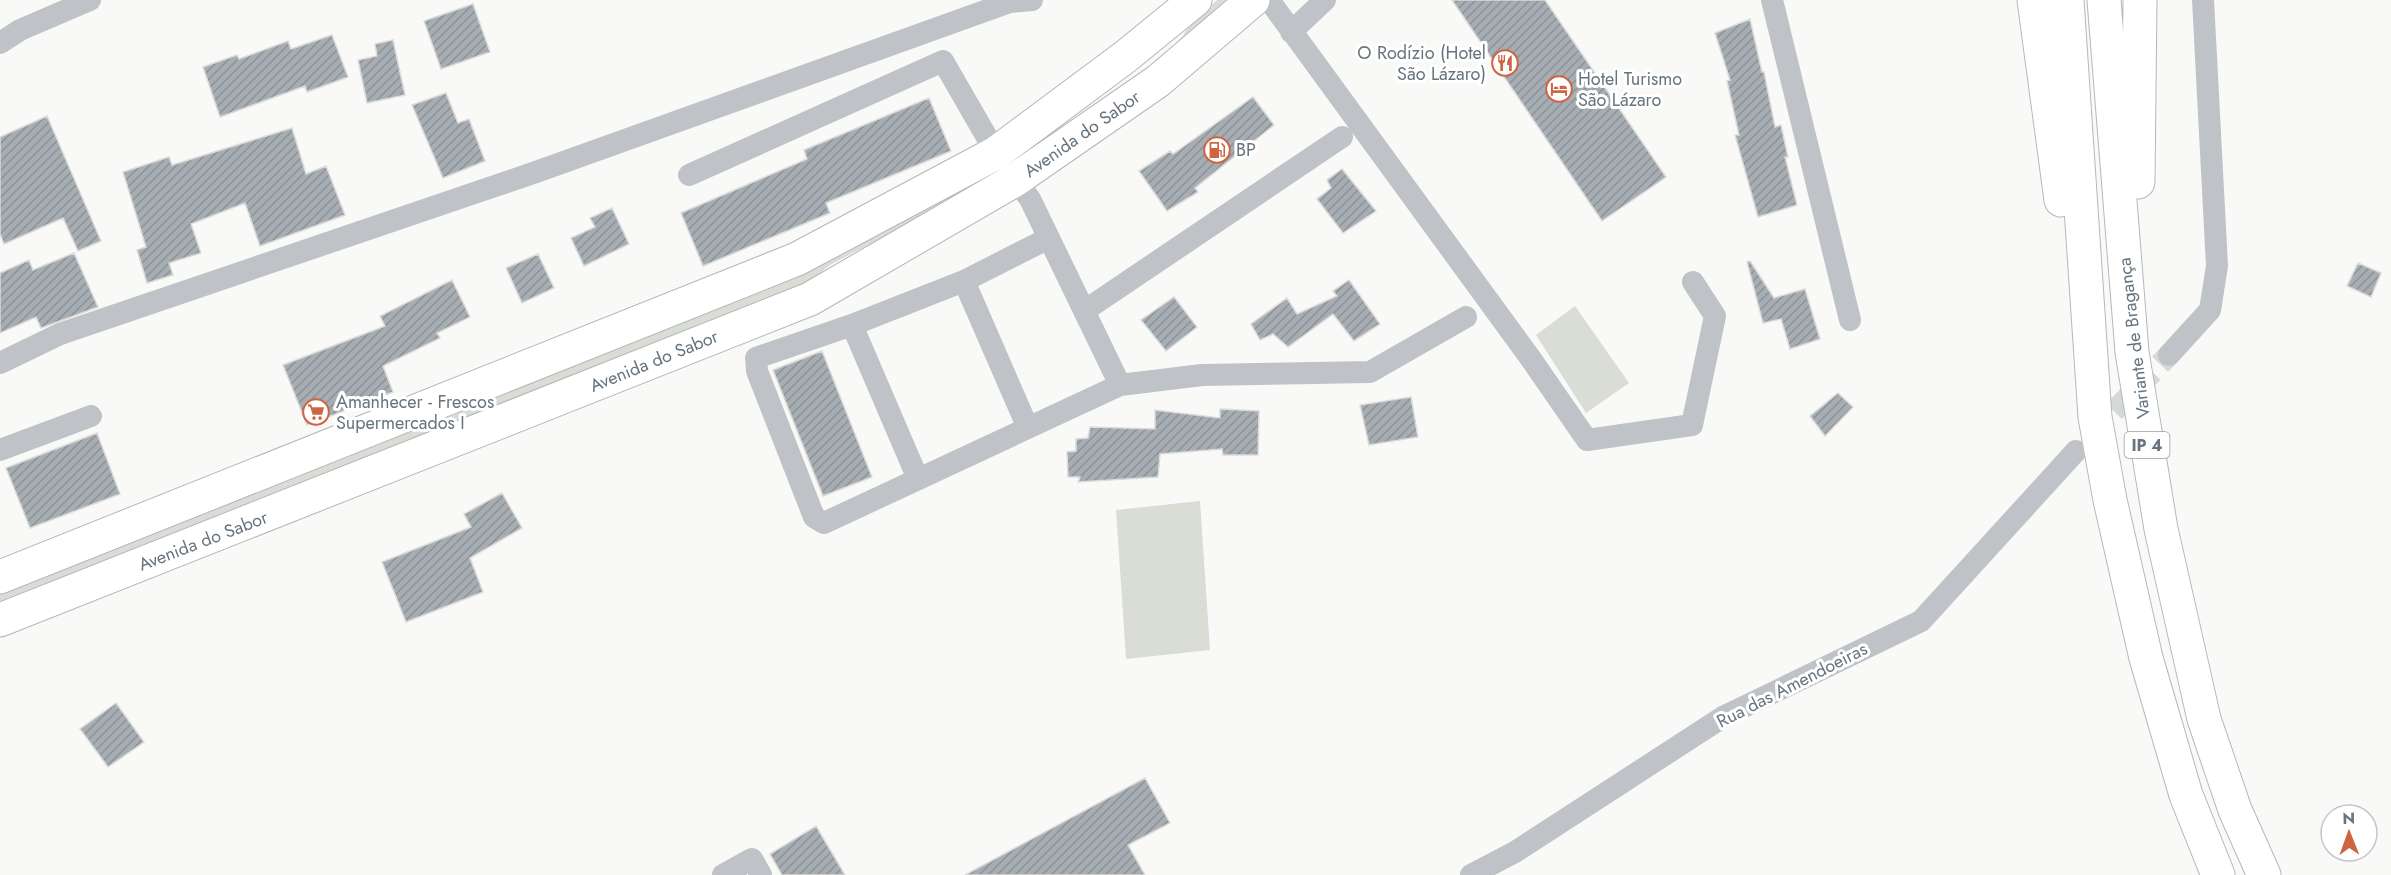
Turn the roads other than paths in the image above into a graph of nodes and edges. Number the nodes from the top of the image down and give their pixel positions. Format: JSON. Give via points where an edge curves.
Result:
{"nodes":[{"id":1,"x":90,"y":0,"type":"edge"},
{"id":2,"x":1032,"y":0,"type":"edge"},
{"id":3,"x":1195,"y":0,"type":"edge"},
{"id":4,"x":1253,"y":0,"type":"edge"},
{"id":5,"x":1269,"y":0,"type":"edge"},
{"id":6,"x":1325,"y":0,"type":"edge"},
{"id":7,"x":1772,"y":0,"type":"edge"},
{"id":8,"x":2034,"y":0,"type":"edge"},
{"id":9,"x":2067,"y":0,"type":"edge"},
{"id":10,"x":2104,"y":0,"type":"edge"},
{"id":11,"x":2140,"y":0,"type":"edge"},
{"id":12,"x":2203,"y":0,"type":"edge"},
{"id":13,"x":1291,"y":32,"type":"junction"},
{"id":14,"x":0,"y":44,"type":"edge"},
{"id":15,"x":1342,"y":136,"type":"dead end"},
{"id":16,"x":996,"y":153,"type":"junction"},
{"id":17,"x":689,"y":176,"type":"dead end"},
{"id":18,"x":1015,"y":180,"type":"junction"},
{"id":19,"x":1049,"y":238,"type":"junction"},
{"id":20,"x":964,"y":281,"type":"junction"},
{"id":21,"x":1693,"y":282,"type":"dead end"},
{"id":22,"x":1084,"y":311,"type":"junction"},
{"id":23,"x":1466,"y":317,"type":"dead end"},
{"id":24,"x":1850,"y":320,"type":"dead end"},
{"id":25,"x":852,"y":325,"type":"junction"},
{"id":26,"x":2132,"y":352,"type":"junction"},
{"id":27,"x":2169,"y":355,"type":"tunnel mouth"},
{"id":28,"x":0,"y":363,"type":"edge"},
{"id":29,"x":1120,"y":385,"type":"junction"},
{"id":30,"x":91,"y":416,"type":"dead end"},
{"id":31,"x":2095,"y":417,"type":"junction"},
{"id":32,"x":1028,"y":428,"type":"junction"},
{"id":33,"x":0,"y":450,"type":"edge"},
{"id":34,"x":2076,"y":451,"type":"tunnel mouth"},
{"id":35,"x":918,"y":479,"type":"junction"},
{"id":36,"x":0,"y":578,"type":"edge"},
{"id":37,"x":0,"y":620,"type":"edge"},
{"id":38,"x":723,"y":875,"type":"edge"},
{"id":39,"x":761,"y":875,"type":"edge"},
{"id":40,"x":1471,"y":875,"type":"edge"},
{"id":41,"x":2218,"y":875,"type":"edge"},
{"id":42,"x":2264,"y":875,"type":"edge"}],
"edges":[{"from":1,"to":14,"type":"street","via":[[20,30]]},
{"from":2,"to":28,"type":"street","via":[[1010,2],[536,172],[60,334]]},
{"from":3,"to":16,"type":"main road","name":"Avenida do Sabor"},
{"from":4,"to":18,"type":"main road","name":"Avenida do Sabor","via":[[1158,81]]},
{"from":5,"to":13,"type":"street"},
{"from":6,"to":13,"type":"street"},
{"from":7,"to":24,"type":"street"},
{"from":8,"to":31,"type":"main road","via":[[2072,295]]},
{"from":9,"to":31,"type":"main road","number":"IP 4"},
{"from":10,"to":26,"type":"main road","name":"Variante de Bragança","number":"IP 4"},
{"from":11,"to":26,"type":"main road"},
{"from":12,"to":27,"type":"street","via":[[2217,266],[2210,310]]},
{"from":13,"to":21,"type":"street","via":[[1587,440],[1692,424],[1715,316]]},
{"from":15,"to":22,"type":"street"},
{"from":16,"to":17,"type":"street","via":[[943,61]]},
{"from":16,"to":18,"type":"street"},
{"from":16,"to":36,"type":"main road","name":"Avenida do Sabor","via":[[797,259]]},
{"from":18,"to":19,"type":"street","via":[[1030,198]]},
{"from":18,"to":37,"type":"main road","name":"Avenida do Sabor","via":[[810,299]]},
{"from":19,"to":20,"type":"street"},
{"from":19,"to":22,"type":"street"},
{"from":20,"to":25,"type":"street"},
{"from":20,"to":32,"type":"street"},
{"from":22,"to":29,"type":"street"},
{"from":23,"to":29,"type":"street","via":[[1370,372],[1202,375]]},
{"from":25,"to":35,"type":"street"},
{"from":25,"to":35,"type":"street","via":[[756,358],[757,371],[814,517],[824,523]]},
{"from":26,"to":42,"type":"main road","name":"Variante de Bragança","number":"IP 4","via":[[2161,529],[2204,719],[2235,810]]},
{"from":29,"to":32,"type":"street"},
{"from":30,"to":33,"type":"street"},
{"from":31,"to":41,"type":"main road","number":"IP 4","via":[[2146,658],[2186,795]]},
{"from":32,"to":35,"type":"street"},
{"from":34,"to":40,"type":"street","name":"Rua das Amendoeiras","via":[[1921,621],[1723,717],[1515,852]]},
{"from":38,"to":39,"type":"street","via":[[752,859]]}]}
